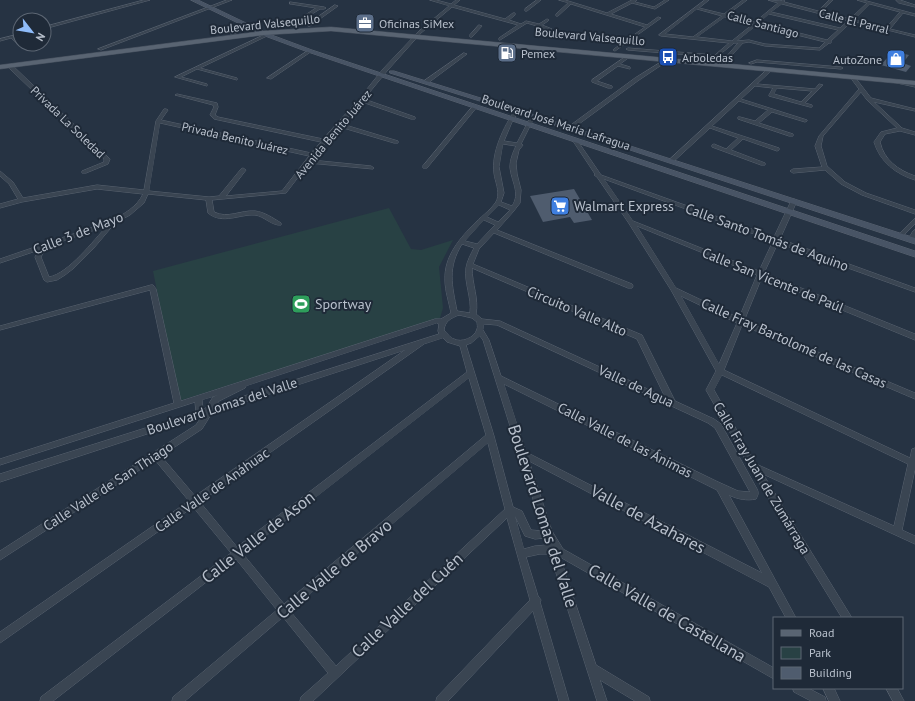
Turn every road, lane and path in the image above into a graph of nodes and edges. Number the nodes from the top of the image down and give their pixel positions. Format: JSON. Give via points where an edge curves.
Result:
{"nodes":[{"id":1,"x":148,"y":0,"type":"edge"},
{"id":2,"x":194,"y":0,"type":"edge"},
{"id":3,"x":204,"y":0,"type":"edge"},
{"id":4,"x":230,"y":0,"type":"edge"},
{"id":5,"x":432,"y":0,"type":"edge"},
{"id":6,"x":458,"y":0,"type":"edge"},
{"id":7,"x":539,"y":0,"type":"edge"},
{"id":8,"x":561,"y":0,"type":"edge"},
{"id":9,"x":667,"y":0,"type":"edge"},
{"id":10,"x":707,"y":0,"type":"edge"},
{"id":11,"x":745,"y":0,"type":"edge"},
{"id":12,"x":770,"y":0,"type":"edge"},
{"id":13,"x":787,"y":0,"type":"edge"},
{"id":14,"x":831,"y":0,"type":"edge"},
{"id":15,"x":859,"y":0,"type":"edge"},
{"id":16,"x":633,"y":1,"type":"edge"},
{"id":17,"x":899,"y":1,"type":"edge"},
{"id":18,"x":291,"y":3,"type":"dead end"},
{"id":19,"x":570,"y":3,"type":"junction"},
{"id":20,"x":781,"y":3,"type":"junction"},
{"id":21,"x":869,"y":3,"type":"junction"},
{"id":22,"x":214,"y":6,"type":"junction"},
{"id":23,"x":336,"y":6,"type":"dead end"},
{"id":24,"x":452,"y":6,"type":"junction"},
{"id":25,"x":915,"y":6,"type":"edge"},
{"id":26,"x":319,"y":8,"type":"junction"},
{"id":27,"x":324,"y":8,"type":"dead end"},
{"id":28,"x":696,"y":8,"type":"junction"},
{"id":29,"x":526,"y":10,"type":"dead end"},
{"id":30,"x":819,"y":12,"type":"junction"},
{"id":31,"x":902,"y":12,"type":"junction"},
{"id":32,"x":769,"y":13,"type":"junction"},
{"id":33,"x":514,"y":14,"type":"dead end"},
{"id":34,"x":608,"y":14,"type":"junction"},
{"id":35,"x":726,"y":15,"type":"junction"},
{"id":36,"x":915,"y":15,"type":"edge"},
{"id":37,"x":557,"y":16,"type":"dead end"},
{"id":38,"x":659,"y":18,"type":"dead end"},
{"id":39,"x":547,"y":20,"type":"dead end"},
{"id":40,"x":851,"y":20,"type":"junction"},
{"id":41,"x":505,"y":21,"type":"junction"},
{"id":42,"x":757,"y":23,"type":"junction"},
{"id":43,"x":242,"y":24,"type":"junction"},
{"id":44,"x":309,"y":25,"type":"junction"},
{"id":45,"x":522,"y":25,"type":"junction"},
{"id":46,"x":52,"y":26,"type":"edge"},
{"id":47,"x":291,"y":26,"type":"junction"},
{"id":48,"x":480,"y":26,"type":"dead end"},
{"id":49,"x":539,"y":26,"type":"junction"},
{"id":50,"x":647,"y":26,"type":"junction"},
{"id":51,"x":550,"y":29,"type":"dead end"},
{"id":52,"x":887,"y":29,"type":"junction"},
{"id":53,"x":256,"y":30,"type":"junction"},
{"id":54,"x":841,"y":30,"type":"junction"},
{"id":55,"x":267,"y":32,"type":"junction"},
{"id":56,"x":232,"y":33,"type":"junction"},
{"id":57,"x":418,"y":34,"type":"junction"},
{"id":58,"x":471,"y":36,"type":"junction"},
{"id":59,"x":915,"y":36,"type":"edge"},
{"id":60,"x":12,"y":37,"type":"edge"},
{"id":61,"x":694,"y":38,"type":"junction"},
{"id":62,"x":500,"y":39,"type":"junction"},
{"id":63,"x":740,"y":39,"type":"junction"},
{"id":64,"x":0,"y":40,"type":"edge"},
{"id":65,"x":733,"y":42,"type":"junction"},
{"id":66,"x":830,"y":42,"type":"junction"},
{"id":67,"x":100,"y":49,"type":"junction"},
{"id":68,"x":615,"y":50,"type":"junction"},
{"id":69,"x":310,"y":51,"type":"junction"},
{"id":70,"x":628,"y":53,"type":"junction"},
{"id":71,"x":465,"y":54,"type":"dead end"},
{"id":72,"x":667,"y":60,"type":"junction"},
{"id":73,"x":715,"y":60,"type":"junction"},
{"id":74,"x":0,"y":62,"type":"edge"},
{"id":75,"x":727,"y":63,"type":"junction"},
{"id":76,"x":619,"y":65,"type":"junction"},
{"id":77,"x":753,"y":65,"type":"junction"},
{"id":78,"x":789,"y":65,"type":"junction"},
{"id":79,"x":10,"y":66,"type":"junction"},
{"id":80,"x":0,"y":67,"type":"edge"},
{"id":81,"x":196,"y":68,"type":"junction"},
{"id":82,"x":628,"y":68,"type":"dead end"},
{"id":83,"x":842,"y":68,"type":"dead end"},
{"id":84,"x":771,"y":69,"type":"junction"},
{"id":85,"x":608,"y":72,"type":"junction"},
{"id":86,"x":383,"y":73,"type":"junction"},
{"id":87,"x":613,"y":74,"type":"dead end"},
{"id":88,"x":763,"y":76,"type":"junction"},
{"id":89,"x":852,"y":77,"type":"junction"},
{"id":90,"x":269,"y":78,"type":"dead end"},
{"id":91,"x":915,"y":78,"type":"edge"},
{"id":92,"x":235,"y":79,"type":"dead end"},
{"id":93,"x":426,"y":82,"type":"junction"},
{"id":94,"x":205,"y":85,"type":"dead end"},
{"id":95,"x":753,"y":85,"type":"junction"},
{"id":96,"x":821,"y":85,"type":"dead end"},
{"id":97,"x":915,"y":85,"type":"edge"},
{"id":98,"x":610,"y":87,"type":"dead end"},
{"id":99,"x":776,"y":87,"type":"junction"},
{"id":100,"x":816,"y":90,"type":"junction"},
{"id":101,"x":861,"y":90,"type":"junction"},
{"id":102,"x":177,"y":95,"type":"dead end"},
{"id":103,"x":738,"y":99,"type":"junction"},
{"id":104,"x":869,"y":99,"type":"junction"},
{"id":105,"x":361,"y":100,"type":"junction"},
{"id":106,"x":802,"y":104,"type":"junction"},
{"id":107,"x":810,"y":106,"type":"dead end"},
{"id":108,"x":475,"y":107,"type":"junction"},
{"id":109,"x":166,"y":110,"type":"dead end"},
{"id":110,"x":771,"y":110,"type":"junction"},
{"id":111,"x":915,"y":110,"type":"edge"},
{"id":112,"x":518,"y":111,"type":"junction"},
{"id":113,"x":533,"y":116,"type":"junction"},
{"id":114,"x":414,"y":118,"type":"dead end"},
{"id":115,"x":740,"y":118,"type":"dead end"},
{"id":116,"x":511,"y":119,"type":"junction"},
{"id":117,"x":158,"y":121,"type":"junction"},
{"id":118,"x":805,"y":121,"type":"dead end"},
{"id":119,"x":756,"y":123,"type":"junction"},
{"id":120,"x":339,"y":125,"type":"junction"},
{"id":121,"x":528,"y":125,"type":"junction"},
{"id":122,"x":709,"y":126,"type":"junction"},
{"id":123,"x":570,"y":128,"type":"junction"},
{"id":124,"x":900,"y":129,"type":"junction"},
{"id":125,"x":915,"y":134,"type":"edge"},
{"id":126,"x":791,"y":135,"type":"dead end"},
{"id":127,"x":742,"y":137,"type":"junction"},
{"id":128,"x":325,"y":141,"type":"junction"},
{"id":129,"x":575,"y":141,"type":"junction"},
{"id":130,"x":396,"y":142,"type":"dead end"},
{"id":131,"x":503,"y":142,"type":"junction"},
{"id":132,"x":520,"y":145,"type":"junction"},
{"id":133,"x":714,"y":146,"type":"dead end"},
{"id":134,"x":777,"y":149,"type":"dead end"},
{"id":135,"x":727,"y":151,"type":"junction"},
{"id":136,"x":312,"y":155,"type":"junction"},
{"id":137,"x":308,"y":161,"type":"junction"},
{"id":138,"x":671,"y":161,"type":"junction"},
{"id":139,"x":763,"y":164,"type":"dead end"},
{"id":140,"x":425,"y":167,"type":"dead end"},
{"id":141,"x":371,"y":168,"type":"dead end"},
{"id":142,"x":827,"y":168,"type":"junction"},
{"id":143,"x":243,"y":170,"type":"dead end"},
{"id":144,"x":793,"y":171,"type":"dead end"},
{"id":145,"x":84,"y":172,"type":"dead end"},
{"id":146,"x":0,"y":173,"type":"edge"},
{"id":147,"x":597,"y":175,"type":"junction"},
{"id":148,"x":915,"y":178,"type":"edge"},
{"id":149,"x":146,"y":192,"type":"junction"},
{"id":150,"x":221,"y":198,"type":"junction"},
{"id":151,"x":209,"y":199,"type":"junction"},
{"id":152,"x":21,"y":200,"type":"junction"},
{"id":153,"x":794,"y":201,"type":"junction"},
{"id":154,"x":498,"y":203,"type":"junction"},
{"id":155,"x":0,"y":206,"type":"edge"},
{"id":156,"x":513,"y":209,"type":"junction"},
{"id":157,"x":789,"y":212,"type":"junction"},
{"id":158,"x":915,"y":212,"type":"edge"},
{"id":159,"x":484,"y":218,"type":"junction"},
{"id":160,"x":915,"y":221,"type":"edge"},
{"id":161,"x":113,"y":222,"type":"junction"},
{"id":162,"x":631,"y":222,"type":"junction"},
{"id":163,"x":279,"y":224,"type":"dead end"},
{"id":164,"x":499,"y":224,"type":"junction"},
{"id":165,"x":493,"y":230,"type":"junction"},
{"id":166,"x":915,"y":232,"type":"edge"},
{"id":167,"x":900,"y":236,"type":"junction"},
{"id":168,"x":777,"y":240,"type":"junction"},
{"id":169,"x":912,"y":240,"type":"edge"},
{"id":170,"x":461,"y":242,"type":"junction"},
{"id":171,"x":43,"y":247,"type":"junction"},
{"id":172,"x":479,"y":247,"type":"junction"},
{"id":173,"x":915,"y":254,"type":"edge"},
{"id":174,"x":0,"y":261,"type":"edge"},
{"id":175,"x":470,"y":265,"type":"junction"},
{"id":176,"x":760,"y":275,"type":"junction"},
{"id":177,"x":630,"y":286,"type":"dead end"},
{"id":178,"x":153,"y":290,"type":"junction"},
{"id":179,"x":674,"y":290,"type":"junction"},
{"id":180,"x":915,"y":290,"type":"edge"},
{"id":181,"x":454,"y":314,"type":"junction"},
{"id":182,"x":473,"y":315,"type":"junction"},
{"id":183,"x":480,"y":321,"type":"junction"},
{"id":184,"x":442,"y":322,"type":"junction"},
{"id":185,"x":740,"y":322,"type":"junction"},
{"id":186,"x":0,"y":328,"type":"edge"},
{"id":187,"x":481,"y":332,"type":"junction"},
{"id":188,"x":0,"y":333,"type":"edge"},
{"id":189,"x":443,"y":335,"type":"junction"},
{"id":190,"x":915,"y":337,"type":"edge"},
{"id":191,"x":423,"y":341,"type":"junction"},
{"id":192,"x":462,"y":342,"type":"junction"},
{"id":193,"x":720,"y":371,"type":"junction"},
{"id":194,"x":471,"y":373,"type":"junction"},
{"id":195,"x":498,"y":378,"type":"junction"},
{"id":196,"x":248,"y":382,"type":"junction"},
{"id":197,"x":915,"y":396,"type":"edge"},
{"id":198,"x":198,"y":398,"type":"junction"},
{"id":199,"x":672,"y":403,"type":"junction"},
{"id":200,"x":178,"y":404,"type":"junction"},
{"id":201,"x":211,"y":410,"type":"junction"},
{"id":202,"x":200,"y":413,"type":"junction"},
{"id":203,"x":490,"y":436,"type":"junction"},
{"id":204,"x":915,"y":451,"type":"edge"},
{"id":205,"x":523,"y":454,"type":"junction"},
{"id":206,"x":156,"y":455,"type":"junction"},
{"id":207,"x":0,"y":462,"type":"edge"},
{"id":208,"x":914,"y":463,"type":"edge"},
{"id":209,"x":752,"y":466,"type":"junction"},
{"id":210,"x":0,"y":478,"type":"edge"},
{"id":211,"x":720,"y":487,"type":"junction"},
{"id":212,"x":753,"y":496,"type":"joint"},
{"id":213,"x":194,"y":502,"type":"junction"},
{"id":214,"x":510,"y":510,"type":"junction"},
{"id":215,"x":897,"y":531,"type":"junction"},
{"id":216,"x":549,"y":534,"type":"junction"},
{"id":217,"x":915,"y":540,"type":"edge"},
{"id":218,"x":557,"y":551,"type":"junction"},
{"id":219,"x":237,"y":553,"type":"junction"},
{"id":220,"x":521,"y":555,"type":"junction"},
{"id":221,"x":0,"y":556,"type":"edge"},
{"id":222,"x":773,"y":584,"type":"junction"},
{"id":223,"x":536,"y":600,"type":"junction"},
{"id":224,"x":284,"y":611,"type":"junction"},
{"id":225,"x":790,"y":617,"type":"edge"},
{"id":226,"x":846,"y":617,"type":"edge"},
{"id":227,"x":0,"y":638,"type":"edge"},
{"id":228,"x":592,"y":668,"type":"junction"},
{"id":229,"x":335,"y":673,"type":"junction"},
{"id":230,"x":773,"y":673,"type":"edge"},
{"id":231,"x":800,"y":689,"type":"edge"},
{"id":232,"x":829,"y":689,"type":"edge"},
{"id":233,"x":892,"y":689,"type":"edge"},
{"id":234,"x":45,"y":701,"type":"edge"},
{"id":235,"x":177,"y":701,"type":"edge"},
{"id":236,"x":305,"y":701,"type":"edge"},
{"id":237,"x":441,"y":701,"type":"edge"},
{"id":238,"x":564,"y":701,"type":"edge"},
{"id":239,"x":602,"y":701,"type":"edge"},
{"id":240,"x":645,"y":701,"type":"edge"},
{"id":241,"x":821,"y":701,"type":"edge"},
{"id":242,"x":835,"y":701,"type":"edge"},
{"id":243,"x":899,"y":701,"type":"edge"}],
"edges":[{"from":1,"to":46,"type":"street"},
{"from":2,"to":22,"type":"main road","name":"Boulevard José María Lafragua"},
{"from":3,"to":22,"type":"main road","name":"Boulevard José María Lafragua"},
{"from":4,"to":22,"type":"street"},
{"from":5,"to":24,"type":"street"},
{"from":6,"to":24,"type":"street","name":"Avenida Benito Juárez"},
{"from":7,"to":29,"type":"street"},
{"from":8,"to":19,"type":"street"},
{"from":9,"to":16,"type":"street","via":[[653,8]]},
{"from":10,"to":28,"type":"street"},
{"from":11,"to":35,"type":"street"},
{"from":12,"to":20,"type":"street","name":"Calle El Parral"},
{"from":13,"to":20,"type":"street"},
{"from":14,"to":30,"type":"street"},
{"from":15,"to":21,"type":"street"},
{"from":16,"to":34,"type":"street"},
{"from":17,"to":25,"type":"street"},
{"from":18,"to":26,"type":"street"},
{"from":19,"to":34,"type":"street"},
{"from":19,"to":37,"type":"street"},
{"from":20,"to":30,"type":"street","name":"Calle El Parral"},
{"from":20,"to":32,"type":"street"},
{"from":21,"to":31,"type":"street"},
{"from":21,"to":40,"type":"street"},
{"from":22,"to":43,"type":"main road","name":"Boulevard José María Lafragua"},
{"from":22,"to":55,"type":"main road","name":"Boulevard José María Lafragua"},
{"from":22,"to":67,"type":"street"},
{"from":23,"to":44,"type":"street"},
{"from":24,"to":41,"type":"street"},
{"from":24,"to":57,"type":"street","name":"Avenida Benito Juárez"},
{"from":26,"to":27,"type":"street"},
{"from":26,"to":47,"type":"street"},
{"from":28,"to":35,"type":"street","name":"Calle Santiago"},
{"from":28,"to":61,"type":"street","via":[[660,35]]},
{"from":30,"to":40,"type":"street","name":"Calle El Parral"},
{"from":31,"to":36,"type":"street"},
{"from":31,"to":52,"type":"street"},
{"from":32,"to":42,"type":"street"},
{"from":32,"to":54,"type":"street"},
{"from":33,"to":41,"type":"street"},
{"from":34,"to":50,"type":"street"},
{"from":35,"to":42,"type":"street","name":"Calle Santiago"},
{"from":35,"to":61,"type":"street"},
{"from":38,"to":50,"type":"street"},
{"from":39,"to":49,"type":"street"},
{"from":40,"to":52,"type":"street","name":"Calle El Parral"},
{"from":40,"to":54,"type":"street"},
{"from":41,"to":45,"type":"street"},
{"from":42,"to":63,"type":"street"},
{"from":42,"to":66,"type":"street","name":"Calle Santiago"},
{"from":43,"to":53,"type":"main road","name":"Boulevard José María Lafragua"},
{"from":43,"to":56,"type":"main road"},
{"from":44,"to":47,"type":"main road","name":"Boulevard Valsequillo"},
{"from":44,"to":57,"type":"main road","name":"Boulevard Valsequillo","via":[[334,25]]},
{"from":45,"to":49,"type":"street","via":[[526,22]]},
{"from":45,"to":62,"type":"street"},
{"from":47,"to":55,"type":"main road","name":"Boulevard Valsequillo"},
{"from":48,"to":58,"type":"street"},
{"from":49,"to":51,"type":"street"},
{"from":50,"to":68,"type":"street"},
{"from":52,"to":59,"type":"street","name":"Calle El Parral"},
{"from":53,"to":55,"type":"main road","name":"Boulevard José María Lafragua"},
{"from":53,"to":56,"type":"main road","name":"Boulevard Valsequillo"},
{"from":54,"to":66,"type":"street"},
{"from":55,"to":57,"type":"main road","name":"Boulevard Valsequillo","via":[[332,29]]},
{"from":55,"to":69,"type":"main road","name":"Boulevard José María Lafragua"},
{"from":55,"to":79,"type":"main road","name":"Boulevard Valsequillo"},
{"from":55,"to":81,"type":"street"},
{"from":55,"to":86,"type":"main road","name":"Boulevard José María Lafragua"},
{"from":56,"to":67,"type":"main road","name":"Boulevard Valsequillo"},
{"from":57,"to":58,"type":"main road","name":"Boulevard Valsequillo"},
{"from":57,"to":70,"type":"main road","name":"Boulevard Valsequillo"},
{"from":57,"to":86,"type":"street","name":"Avenida Benito Juárez"},
{"from":58,"to":62,"type":"main road","name":"Boulevard Valsequillo"},
{"from":60,"to":64,"type":"street"},
{"from":61,"to":65,"type":"street"},
{"from":62,"to":68,"type":"main road","name":"Boulevard Valsequillo"},
{"from":63,"to":65,"type":"street"},
{"from":63,"to":66,"type":"street","via":[[765,45],[818,49]]},
{"from":63,"to":75,"type":"street"},
{"from":65,"to":73,"type":"street"},
{"from":67,"to":74,"type":"main road","name":"Boulevard Valsequillo"},
{"from":68,"to":73,"type":"main road","name":"Boulevard Valsequillo"},
{"from":69,"to":86,"type":"main road","name":"Boulevard José María Lafragua"},
{"from":69,"to":90,"type":"street"},
{"from":70,"to":72,"type":"main road","name":"Boulevard Valsequillo"},
{"from":70,"to":73,"type":"street"},
{"from":70,"to":76,"type":"street"},
{"from":71,"to":93,"type":"street"},
{"from":72,"to":73,"type":"main road","name":"Boulevard Valsequillo"},
{"from":72,"to":123,"type":"street"},
{"from":73,"to":75,"type":"main road","name":"Boulevard Valsequillo"},
{"from":75,"to":77,"type":"main road","name":"Boulevard Valsequillo"},
{"from":76,"to":82,"type":"street"},
{"from":76,"to":85,"type":"street"},
{"from":77,"to":78,"type":"main road","name":"Boulevard Valsequillo"},
{"from":77,"to":84,"type":"main road","name":"Boulevard Valsequillo"},
{"from":77,"to":88,"type":"street"},
{"from":78,"to":83,"type":"street"},
{"from":78,"to":91,"type":"main road","name":"Boulevard Valsequillo"},
{"from":79,"to":80,"type":"main road","name":"Boulevard Valsequillo"},
{"from":79,"to":145,"type":"street","name":"Privada La Soledad","via":[[107,158],[106,163]]},
{"from":81,"to":92,"type":"street"},
{"from":81,"to":94,"type":"street","via":[[177,78]]},
{"from":84,"to":88,"type":"street"},
{"from":84,"to":89,"type":"main road","name":"Boulevard Valsequillo"},
{"from":85,"to":87,"type":"street"},
{"from":85,"to":98,"type":"street","via":[[594,81]]},
{"from":86,"to":93,"type":"main road","name":"Boulevard José María Lafragua"},
{"from":86,"to":105,"type":"street","name":"Avenida Benito Juárez"},
{"from":86,"to":108,"type":"main road","name":"Boulevard José María Lafragua"},
{"from":88,"to":95,"type":"street"},
{"from":89,"to":97,"type":"main road","name":"Boulevard Valsequillo"},
{"from":89,"to":101,"type":"street"},
{"from":93,"to":112,"type":"main road","name":"Boulevard José María Lafragua"},
{"from":95,"to":99,"type":"street"},
{"from":95,"to":103,"type":"street"},
{"from":96,"to":100,"type":"street"},
{"from":99,"to":100,"type":"street"},
{"from":99,"to":106,"type":"street","via":[[771,95]]},
{"from":100,"to":106,"type":"street"},
{"from":101,"to":104,"type":"street"},
{"from":101,"to":142,"type":"street","via":[[821,136],[818,146]]},
{"from":102,"to":128,"type":"street","via":[[215,104],[212,115],[216,118]]},
{"from":103,"to":110,"type":"street"},
{"from":103,"to":122,"type":"street"},
{"from":104,"to":111,"type":"street"},
{"from":104,"to":124,"type":"street"},
{"from":105,"to":114,"type":"street"},
{"from":105,"to":120,"type":"street","name":"Avenida Benito Juárez"},
{"from":106,"to":107,"type":"street"},
{"from":108,"to":116,"type":"main road","name":"Boulevard José María Lafragua"},
{"from":108,"to":140,"type":"street"},
{"from":109,"to":117,"type":"street"},
{"from":110,"to":118,"type":"street"},
{"from":110,"to":119,"type":"street"},
{"from":112,"to":113,"type":"main road","name":"Boulevard José María Lafragua"},
{"from":112,"to":116,"type":"street"},
{"from":113,"to":121,"type":"street"},
{"from":113,"to":123,"type":"main road","name":"Boulevard José María Lafragua"},
{"from":115,"to":119,"type":"street"},
{"from":116,"to":121,"type":"main road","name":"Boulevard José María Lafragua"},
{"from":116,"to":131,"type":"street"},
{"from":117,"to":136,"type":"street","name":"Privada Benito Juárez"},
{"from":117,"to":149,"type":"street"},
{"from":119,"to":126,"type":"street"},
{"from":120,"to":128,"type":"street","name":"Avenida Benito Juárez"},
{"from":120,"to":130,"type":"street"},
{"from":121,"to":129,"type":"main road","name":"Boulevard José María Lafragua"},
{"from":121,"to":132,"type":"street"},
{"from":122,"to":127,"type":"street"},
{"from":122,"to":138,"type":"street"},
{"from":123,"to":138,"type":"main road","name":"Boulevard José María Lafragua"},
{"from":124,"to":125,"type":"street"},
{"from":124,"to":148,"type":"street","via":[[883,133],[877,142],[879,153],[890,165]]},
{"from":127,"to":134,"type":"street"},
{"from":127,"to":135,"type":"street"},
{"from":128,"to":136,"type":"street","name":"Avenida Benito Juárez"},
{"from":129,"to":147,"type":"street"},
{"from":129,"to":157,"type":"main road","name":"Boulevard José María Lafragua"},
{"from":131,"to":132,"type":"street"},
{"from":131,"to":154,"type":"street","via":[[496,168],[502,191]]},
{"from":132,"to":156,"type":"street","via":[[513,160],[513,170],[520,196]]},
{"from":133,"to":135,"type":"street"},
{"from":135,"to":139,"type":"street"},
{"from":136,"to":137,"type":"street","name":"Avenida Benito Juárez"},
{"from":137,"to":141,"type":"street"},
{"from":137,"to":150,"type":"street","name":"Avenida Benito Juárez","via":[[284,192]]},
{"from":138,"to":153,"type":"main road","name":"Boulevard José María Lafragua"},
{"from":142,"to":144,"type":"street"},
{"from":142,"to":158,"type":"street","via":[[842,183],[864,194]]},
{"from":143,"to":150,"type":"street"},
{"from":146,"to":152,"type":"street"},
{"from":147,"to":162,"type":"street"},
{"from":147,"to":168,"type":"street","name":"Calle Santo Tomás de Aquino"},
{"from":149,"to":151,"type":"street"},
{"from":149,"to":152,"type":"street","via":[[97,187]]},
{"from":149,"to":161,"type":"street","name":"Calle 3 de Mayo","via":[[142,202]]},
{"from":150,"to":151,"type":"street"},
{"from":151,"to":163,"type":"street","via":[[211,213],[216,216],[236,218],[254,213]]},
{"from":152,"to":155,"type":"street"},
{"from":153,"to":157,"type":"street","name":"Calle Fray Juan de Zumárraga"},
{"from":153,"to":167,"type":"main road","name":"Boulevard José María Lafragua"},
{"from":154,"to":156,"type":"street"},
{"from":154,"to":159,"type":"street"},
{"from":156,"to":164,"type":"street"},
{"from":157,"to":168,"type":"street","name":"Calle Fray Juan de Zumárraga"},
{"from":157,"to":173,"type":"main road","name":"Boulevard José María Lafragua"},
{"from":159,"to":164,"type":"street"},
{"from":159,"to":170,"type":"street"},
{"from":160,"to":167,"type":"street"},
{"from":161,"to":171,"type":"street","name":"Calle 3 de Mayo"},
{"from":161,"to":171,"type":"street","via":[[66,274],[51,280],[47,280],[38,257]]},
{"from":162,"to":176,"type":"street","name":"Calle San Vicente de Paúl"},
{"from":162,"to":179,"type":"street"},
{"from":164,"to":165,"type":"street"},
{"from":165,"to":172,"type":"street"},
{"from":165,"to":177,"type":"street"},
{"from":166,"to":169,"type":"street"},
{"from":167,"to":169,"type":"main road","name":"Boulevard José María Lafragua"},
{"from":168,"to":176,"type":"street","name":"Calle Fray Juan de Zumárraga"},
{"from":168,"to":180,"type":"street","name":"Calle Santo Tomás de Aquino"},
{"from":170,"to":172,"type":"street"},
{"from":170,"to":181,"type":"street","via":[[454,253],[448,274]]},
{"from":171,"to":174,"type":"street","name":"Calle 3 de Mayo"},
{"from":172,"to":175,"type":"street"},
{"from":175,"to":182,"type":"street","via":[[468,280],[475,309]]},
{"from":175,"to":199,"type":"street","name":"Circuito Valle Alto","via":[[640,337]]},
{"from":176,"to":185,"type":"street","name":"Calle Fray Juan de Zumárraga"},
{"from":176,"to":190,"type":"street","name":"Calle San Vicente de Paúl"},
{"from":178,"to":186,"type":"street","via":[[147,287]]},
{"from":178,"to":188,"type":"street"},
{"from":178,"to":200,"type":"street"},
{"from":179,"to":185,"type":"street","name":"Calle Fray Bartolomé de las Casas"},
{"from":179,"to":193,"type":"street"},
{"from":181,"to":182,"type":"street"},
{"from":181,"to":184,"type":"street"},
{"from":182,"to":183,"type":"street"},
{"from":183,"to":187,"type":"street"},
{"from":183,"to":199,"type":"street","name":"Valle de Agua","via":[[498,323]]},
{"from":184,"to":189,"type":"street"},
{"from":184,"to":196,"type":"street","name":"Boulevard Lomas del Valle","via":[[437,321]]},
{"from":185,"to":193,"type":"street","name":"Calle Fray Juan de Zumárraga"},
{"from":185,"to":197,"type":"street","name":"Calle Fray Bartolomé de las Casas"},
{"from":187,"to":192,"type":"street","via":[[474,339]]},
{"from":187,"to":195,"type":"street","name":"Boulevard Lomas del Valle"},
{"from":189,"to":191,"type":"street","name":"Boulevard Lomas del Valle"},
{"from":189,"to":192,"type":"street","via":[[450,340]]},
{"from":191,"to":201,"type":"street","name":"Boulevard Lomas del Valle"},
{"from":191,"to":213,"type":"street","name":"Calle Valle de Anáhuac"},
{"from":192,"to":194,"type":"street","name":"Boulevard Lomas del Valle"},
{"from":193,"to":208,"type":"street"},
{"from":193,"to":209,"type":"street","name":"Calle Fray Juan de Zumárraga","via":[[710,390]]},
{"from":194,"to":203,"type":"street","name":"Boulevard Lomas del Valle"},
{"from":194,"to":219,"type":"street","name":"Calle Valle de Ason"},
{"from":195,"to":205,"type":"street","name":"Boulevard Lomas del Valle"},
{"from":195,"to":211,"type":"street","name":"Calle Valle de las Ánimas"},
{"from":196,"to":198,"type":"street","name":"Boulevard Lomas del Valle"},
{"from":196,"to":201,"type":"street","name":"Calle Valle de San Thiago","via":[[216,399]]},
{"from":198,"to":200,"type":"street","name":"Boulevard Lomas del Valle"},
{"from":198,"to":202,"type":"street"},
{"from":199,"to":212,"type":"street","name":"Valle de Agua","via":[[718,426],[754,492]]},
{"from":200,"to":207,"type":"street","name":"Boulevard Lomas del Valle"},
{"from":201,"to":202,"type":"street","name":"Boulevard Lomas del Valle"},
{"from":201,"to":206,"type":"street","name":"Calle Valle de San Thiago","via":[[199,427]]},
{"from":202,"to":210,"type":"street","name":"Boulevard Lomas del Valle"},
{"from":203,"to":214,"type":"street","name":"Boulevard Lomas del Valle"},
{"from":203,"to":224,"type":"street","name":"Calle Valle de Bravo"},
{"from":204,"to":208,"type":"street"},
{"from":205,"to":216,"type":"street","name":"Boulevard Lomas del Valle"},
{"from":205,"to":222,"type":"street","name":"Valle de Azahares"},
{"from":206,"to":213,"type":"street"},
{"from":206,"to":221,"type":"street","name":"Calle Valle de San Thiago"},
{"from":208,"to":215,"type":"street"},
{"from":209,"to":215,"type":"street"},
{"from":209,"to":226,"type":"street","name":"Calle Fray Juan de Zumárraga"},
{"from":211,"to":212,"type":"street","name":"Calle Valle de las Ánimas","via":[[737,495]]},
{"from":211,"to":222,"type":"street"},
{"from":213,"to":219,"type":"street"},
{"from":213,"to":227,"type":"street","name":"Calle Valle de Anáhuac"},
{"from":214,"to":216,"type":"street","via":[[519,514],[529,535]]},
{"from":214,"to":220,"type":"street","name":"Boulevard Lomas del Valle"},
{"from":214,"to":229,"type":"street","name":"Calle Valle del Cuén"},
{"from":215,"to":217,"type":"street"},
{"from":216,"to":218,"type":"street","name":"Boulevard Lomas del Valle"},
{"from":218,"to":220,"type":"street","via":[[538,549]]},
{"from":218,"to":228,"type":"street","name":"Boulevard Lomas del Valle"},
{"from":218,"to":230,"type":"street","name":"Calle Valle de Castellana"},
{"from":219,"to":224,"type":"street"},
{"from":219,"to":234,"type":"street","name":"Calle Valle de Ason"},
{"from":220,"to":223,"type":"street","name":"Boulevard Lomas del Valle"},
{"from":222,"to":225,"type":"street"},
{"from":223,"to":237,"type":"street"},
{"from":223,"to":238,"type":"street","name":"Boulevard Lomas del Valle"},
{"from":224,"to":229,"type":"street"},
{"from":224,"to":235,"type":"street","name":"Calle Valle de Bravo"},
{"from":228,"to":239,"type":"street","name":"Boulevard Lomas del Valle"},
{"from":228,"to":240,"type":"street"},
{"from":229,"to":236,"type":"street","name":"Calle Valle del Cuén"},
{"from":231,"to":241,"type":"street"},
{"from":232,"to":242,"type":"street"},
{"from":233,"to":243,"type":"street"}]}
